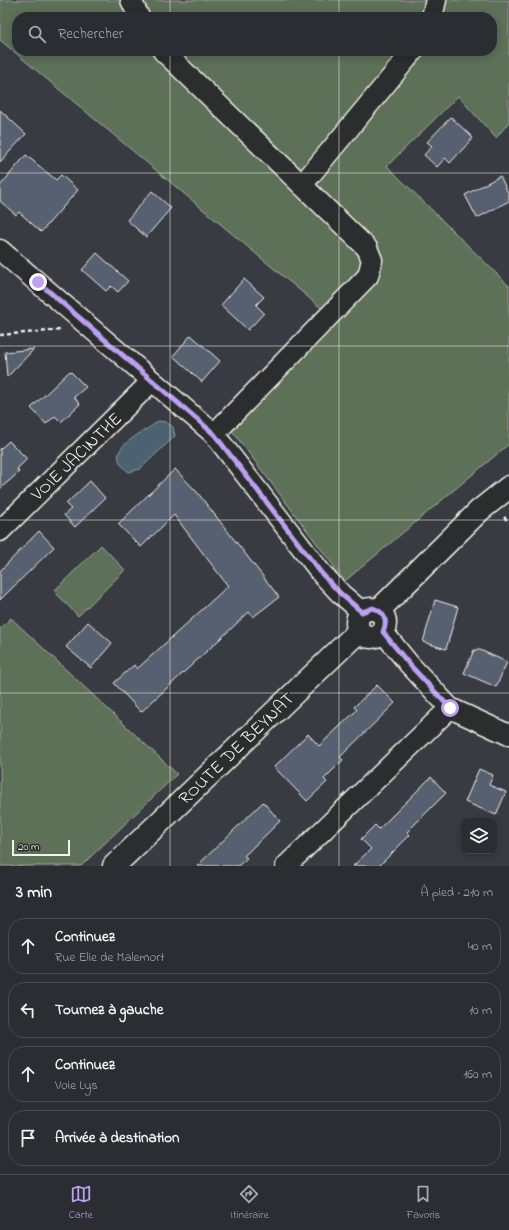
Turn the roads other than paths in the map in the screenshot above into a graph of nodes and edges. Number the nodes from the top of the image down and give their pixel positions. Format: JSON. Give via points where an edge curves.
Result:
{"nodes":[{"id":1,"x":131,"y":0,"type":"edge"},
{"id":2,"x":436,"y":0,"type":"edge"},
{"id":3,"x":137,"y":12,"type":"edge"},
{"id":4,"x":433,"y":12,"type":"edge"},
{"id":5,"x":168,"y":56,"type":"edge"},
{"id":6,"x":409,"y":56,"type":"edge"},
{"id":7,"x":302,"y":185,"type":"junction"},
{"id":8,"x":0,"y":250,"type":"edge"},
{"id":9,"x":152,"y":381,"type":"junction"},
{"id":10,"x":214,"y":434,"type":"junction"},
{"id":11,"x":509,"y":487,"type":"edge"},
{"id":12,"x":0,"y":530,"type":"edge"},
{"id":13,"x":367,"y":618,"type":"junction"},
{"id":14,"x":383,"y":632,"type":"joint"},
{"id":15,"x":450,"y":708,"type":"junction"},
{"id":16,"x":509,"y":735,"type":"edge"},
{"id":17,"x":114,"y":866,"type":"edge"},
{"id":18,"x":286,"y":866,"type":"edge"}],
"edges":[{"from":1,"to":3,"type":"street"},
{"from":2,"to":4,"type":"street"},
{"from":5,"to":7,"type":"street"},
{"from":6,"to":7,"type":"street"},
{"from":7,"to":10,"type":"street","via":[[367,248],[372,260],[368,276]]},
{"from":8,"to":9,"type":"street"},
{"from":9,"to":10,"type":"street"},
{"from":9,"to":12,"type":"street","name":"VOIE JACINTHE"},
{"from":10,"to":13,"type":"street","via":[[322,574]]},
{"from":11,"to":13,"type":"main road","name":"ROUTE DE BEYNAT","via":[[479,511]]},
{"from":13,"to":14,"type":"main road","via":[[386,619]]},
{"from":13,"to":17,"type":"main road","name":"ROUTE DE BEYNAT"},
{"from":14,"to":15,"type":"street"},
{"from":15,"to":16,"type":"street"},
{"from":15,"to":18,"type":"street"}]}
